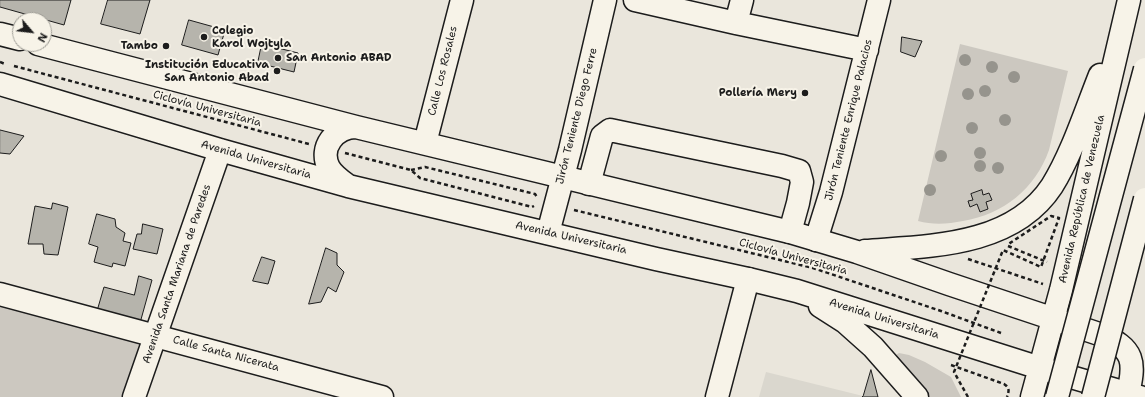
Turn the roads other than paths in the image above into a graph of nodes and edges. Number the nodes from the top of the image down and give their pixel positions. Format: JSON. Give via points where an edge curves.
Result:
{"nodes":[{"id":1,"x":462,"y":0,"type":"edge"},
{"id":2,"x":605,"y":0,"type":"edge"},
{"id":3,"x":635,"y":0,"type":"edge"},
{"id":4,"x":742,"y":0,"type":"edge"},
{"id":5,"x":879,"y":0,"type":"edge"},
{"id":6,"x":1128,"y":4,"type":"edge"},
{"id":7,"x":736,"y":23,"type":"junction"},
{"id":8,"x":0,"y":34,"type":"edge"},
{"id":9,"x":12,"y":37,"type":"edge"},
{"id":10,"x":52,"y":48,"type":"edge"},
{"id":11,"x":867,"y":50,"type":"junction"},
{"id":12,"x":1145,"y":69,"type":"edge"},
{"id":13,"x":0,"y":84,"type":"edge"},
{"id":14,"x":356,"y":127,"type":"junction"},
{"id":15,"x":425,"y":143,"type":"junction"},
{"id":16,"x":220,"y":150,"type":"junction"},
{"id":17,"x":563,"y":177,"type":"junction"},
{"id":18,"x":589,"y":184,"type":"junction"},
{"id":19,"x":348,"y":186,"type":"junction"},
{"id":20,"x":1145,"y":199,"type":"edge"},
{"id":21,"x":790,"y":232,"type":"junction"},
{"id":22,"x":548,"y":233,"type":"junction"},
{"id":23,"x":816,"y":240,"type":"junction"},
{"id":24,"x":857,"y":252,"type":"junction"},
{"id":25,"x":748,"y":279,"type":"junction"},
{"id":26,"x":797,"y":291,"type":"junction"},
{"id":27,"x":0,"y":294,"type":"edge"},
{"id":28,"x":1053,"y":319,"type":"junction"},
{"id":29,"x":156,"y":335,"type":"junction"},
{"id":30,"x":1040,"y":368,"type":"junction"},
{"id":31,"x":1132,"y":396,"type":"edge"},
{"id":32,"x":134,"y":397,"type":"edge"},
{"id":33,"x":382,"y":397,"type":"edge"},
{"id":34,"x":717,"y":397,"type":"edge"},
{"id":35,"x":917,"y":397,"type":"edge"},
{"id":36,"x":1032,"y":397,"type":"edge"},
{"id":37,"x":1057,"y":397,"type":"edge"},
{"id":38,"x":1093,"y":397,"type":"edge"}],
"edges":[{"from":1,"to":15,"type":"main road","name":"Calle Los Rosales"},
{"from":2,"to":17,"type":"main road","name":"Jirón Teniente Diego Ferre"},
{"from":3,"to":7,"type":"main road"},
{"from":4,"to":7,"type":"main road"},
{"from":5,"to":11,"type":"main road","name":"Jirón Teniente Enrique Palacios"},
{"from":6,"to":24,"type":"main road","via":[[1066,159],[1052,186],[1035,206],[1010,224],[978,237],[932,246]]},
{"from":6,"to":28,"type":"main road","name":"Avenida República de Venezuela"},
{"from":7,"to":11,"type":"main road"},
{"from":8,"to":9,"type":"main road"},
{"from":10,"to":14,"type":"main road"},
{"from":11,"to":23,"type":"main road","name":"Jirón Teniente Enrique Palacios","via":[[831,192]]},
{"from":12,"to":37,"type":"main road","bridge":true},
{"from":13,"to":16,"type":"main road","name":"Avenida Universitaria"},
{"from":14,"to":15,"type":"main road"},
{"from":14,"to":19,"type":"main road","via":[[340,131],[331,138],[327,149],[326,159],[330,169]]},
{"from":15,"to":17,"type":"main road"},
{"from":16,"to":19,"type":"main road","name":"Avenida Universitaria"},
{"from":16,"to":29,"type":"main road","name":"Avenida Santa Mariana de Paredes"},
{"from":17,"to":18,"type":"main road"},
{"from":17,"to":22,"type":"main road","name":"Jirón Teniente Diego Ferre","via":[[547,203]]},
{"from":18,"to":21,"type":"main road"},
{"from":18,"to":21,"type":"main road","via":[[602,136],[610,130],[799,171],[802,182],[800,196]]},
{"from":19,"to":22,"type":"main road","name":"Avenida Universitaria"},
{"from":20,"to":38,"type":"main road","bridge":true},
{"from":21,"to":23,"type":"main road"},
{"from":22,"to":25,"type":"main road","name":"Avenida Universitaria"},
{"from":23,"to":24,"type":"main road"},
{"from":24,"to":28,"type":"main road"},
{"from":25,"to":26,"type":"main road","name":"Avenida Universitaria"},
{"from":25,"to":34,"type":"main road"},
{"from":26,"to":30,"type":"main road","name":"Avenida Universitaria"},
{"from":26,"to":35,"type":"main road","via":[[845,322],[868,342]]},
{"from":27,"to":29,"type":"main road","name":"Calle Santa Nicerata"},
{"from":28,"to":30,"type":"main road","name":"Avenida República de Venezuela"},
{"from":28,"to":31,"type":"main road","via":[[1118,342],[1131,361]]},
{"from":29,"to":32,"type":"main road","name":"Avenida Santa Mariana de Paredes"},
{"from":29,"to":33,"type":"main road","name":"Calle Santa Nicerata"},
{"from":30,"to":31,"type":"main road","name":"Avenida Universitaria"},
{"from":30,"to":36,"type":"main road","name":"Avenida República de Venezuela"}]}
